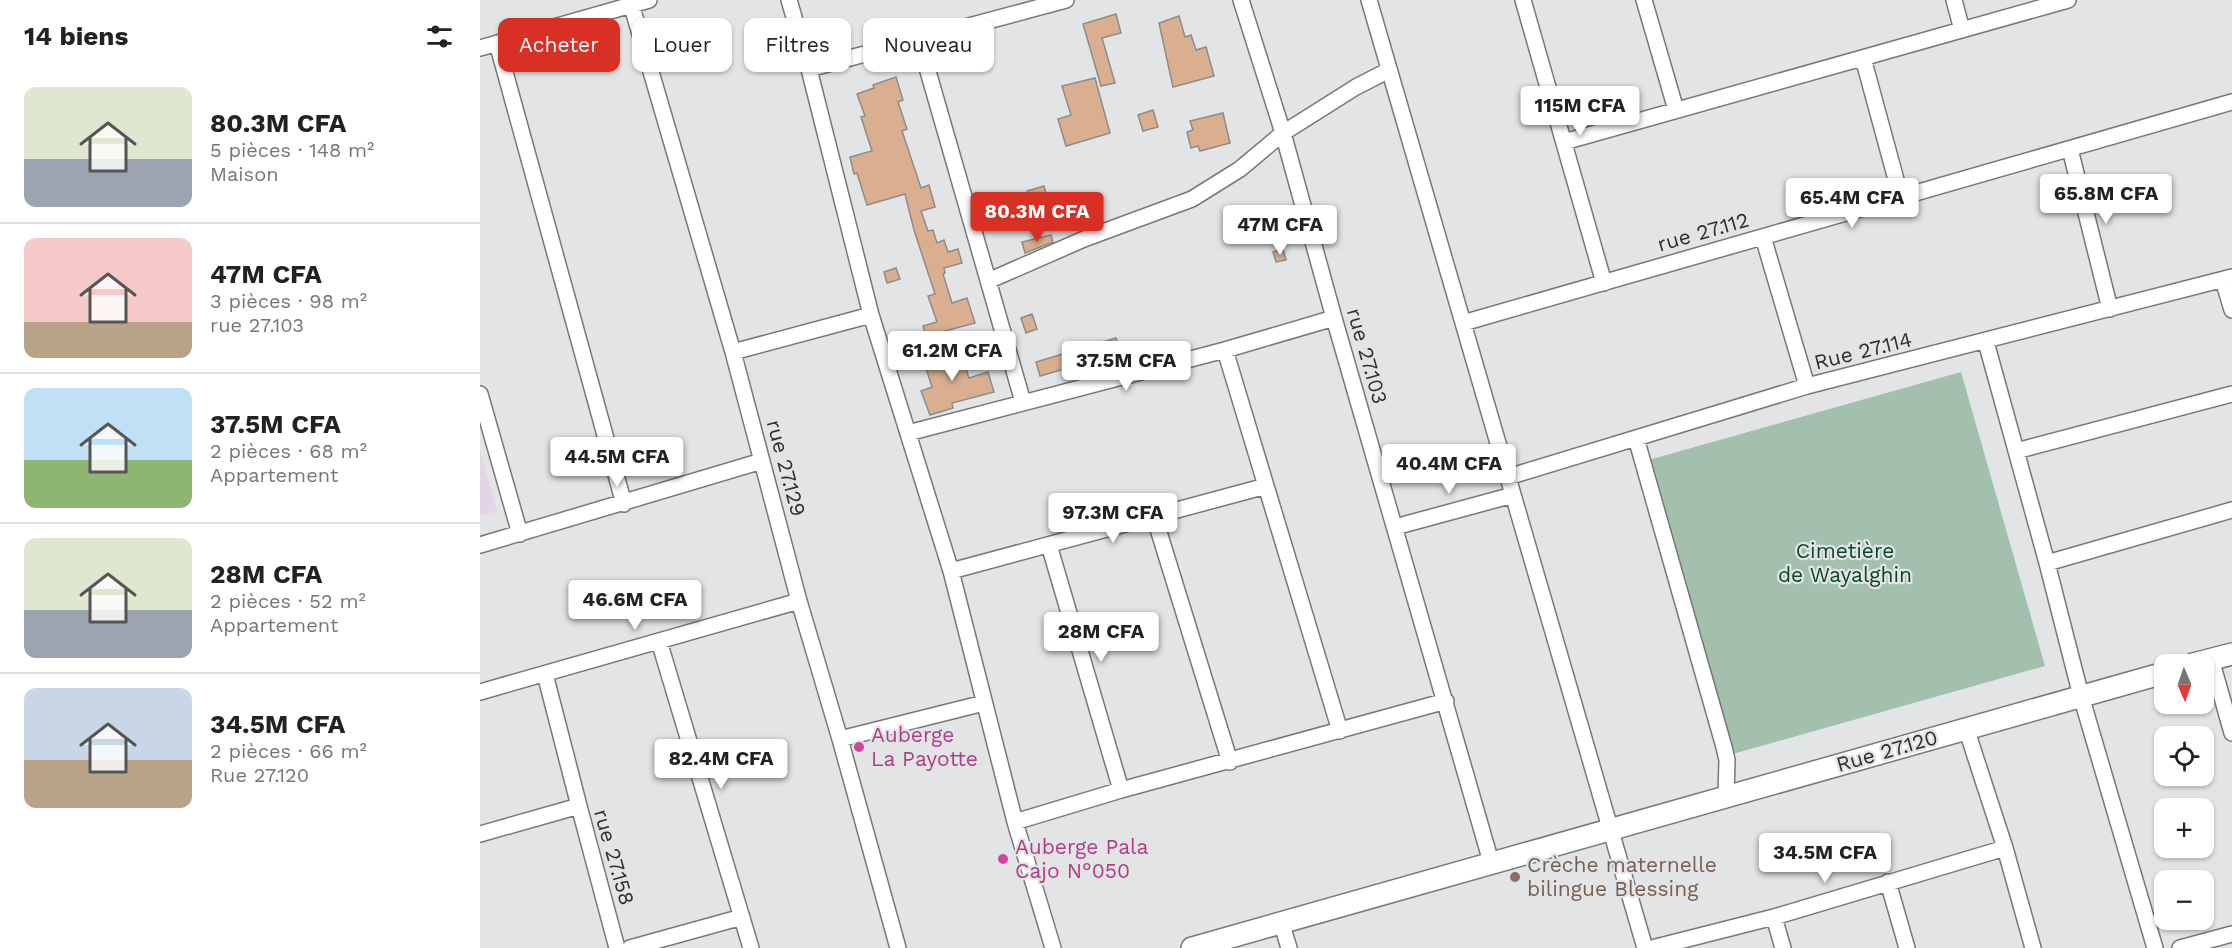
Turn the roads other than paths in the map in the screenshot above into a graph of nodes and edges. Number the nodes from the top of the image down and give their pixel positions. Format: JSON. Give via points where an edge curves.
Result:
{"nodes":[{"id":1,"x":649,"y":0,"type":"edge"},
{"id":2,"x":789,"y":0,"type":"edge"},
{"id":3,"x":1066,"y":0,"type":"edge"},
{"id":4,"x":1242,"y":0,"type":"edge"},
{"id":5,"x":1370,"y":0,"type":"edge"},
{"id":6,"x":1523,"y":0,"type":"edge"},
{"id":7,"x":1644,"y":0,"type":"edge"},
{"id":8,"x":1954,"y":0,"type":"edge"},
{"id":9,"x":2068,"y":0,"type":"edge"},
{"id":10,"x":631,"y":2,"type":"edge"},
{"id":11,"x":794,"y":18,"type":"edge"},
{"id":12,"x":994,"y":20,"type":"edge"},
{"id":13,"x":1962,"y":30,"type":"junction"},
{"id":14,"x":496,"y":43,"type":"junction"},
{"id":15,"x":480,"y":48,"type":"edge"},
{"id":16,"x":1863,"y":58,"type":"junction"},
{"id":17,"x":1389,"y":70,"type":"junction"},
{"id":18,"x":810,"y":72,"type":"edge"},
{"id":19,"x":928,"y":72,"type":"edge"},
{"id":20,"x":2232,"y":102,"type":"edge"},
{"id":21,"x":1676,"y":110,"type":"junction"},
{"id":22,"x":1283,"y":133,"type":"junction"},
{"id":23,"x":1564,"y":142,"type":"junction"},
{"id":24,"x":2070,"y":149,"type":"junction"},
{"id":25,"x":1901,"y":198,"type":"junction"},
{"id":26,"x":1763,"y":237,"type":"junction"},
{"id":27,"x":2228,"y":278,"type":"edge"},
{"id":28,"x":988,"y":281,"type":"junction"},
{"id":29,"x":1604,"y":283,"type":"junction"},
{"id":30,"x":2110,"y":309,"type":"junction"},
{"id":31,"x":2232,"y":310,"type":"edge"},
{"id":32,"x":871,"y":315,"type":"junction"},
{"id":33,"x":1334,"y":318,"type":"junction"},
{"id":34,"x":1463,"y":323,"type":"junction"},
{"id":35,"x":1986,"y":342,"type":"junction"},
{"id":36,"x":1225,"y":350,"type":"junction"},
{"id":37,"x":733,"y":352,"type":"junction"},
{"id":38,"x":1807,"y":386,"type":"junction"},
{"id":39,"x":480,"y":394,"type":"edge"},
{"id":40,"x":2232,"y":394,"type":"edge"},
{"id":41,"x":1023,"y":402,"type":"junction"},
{"id":42,"x":908,"y":433,"type":"junction"},
{"id":43,"x":1636,"y":438,"type":"junction"},
{"id":44,"x":2016,"y":451,"type":"junction"},
{"id":45,"x":762,"y":461,"type":"junction"},
{"id":46,"x":1508,"y":477,"type":"junction"},
{"id":47,"x":1266,"y":486,"type":"junction"},
{"id":48,"x":1513,"y":495,"type":"junction"},
{"id":49,"x":624,"y":504,"type":"junction"},
{"id":50,"x":2232,"y":510,"type":"edge"},
{"id":51,"x":1154,"y":516,"type":"junction"},
{"id":52,"x":1395,"y":527,"type":"junction"},
{"id":53,"x":520,"y":534,"type":"junction"},
{"id":54,"x":480,"y":545,"type":"edge"},
{"id":55,"x":1049,"y":545,"type":"junction"},
{"id":56,"x":2047,"y":563,"type":"junction"},
{"id":57,"x":951,"y":571,"type":"junction"},
{"id":58,"x":799,"y":601,"type":"junction"},
{"id":59,"x":659,"y":641,"type":"junction"},
{"id":60,"x":2232,"y":654,"type":"edge"},
{"id":61,"x":2214,"y":659,"type":"edge"},
{"id":62,"x":545,"y":674,"type":"junction"},
{"id":63,"x":2154,"y":676,"type":"edge"},
{"id":64,"x":2214,"y":690,"type":"edge"},
{"id":65,"x":480,"y":692,"type":"edge"},
{"id":66,"x":2081,"y":696,"type":"junction"},
{"id":67,"x":1446,"y":701,"type":"junction"},
{"id":68,"x":984,"y":703,"type":"junction"},
{"id":69,"x":1966,"y":728,"type":"junction"},
{"id":70,"x":1340,"y":731,"type":"junction"},
{"id":71,"x":2232,"y":733,"type":"edge"},
{"id":72,"x":840,"y":739,"type":"junction"},
{"id":73,"x":1230,"y":762,"type":"junction"},
{"id":74,"x":1121,"y":790,"type":"junction"},
{"id":75,"x":1726,"y":796,"type":"junction"},
{"id":76,"x":579,"y":806,"type":"junction"},
{"id":77,"x":1014,"y":822,"type":"junction"},
{"id":78,"x":1609,"y":828,"type":"junction"},
{"id":79,"x":480,"y":834,"type":"edge"},
{"id":80,"x":2005,"y":848,"type":"junction"},
{"id":81,"x":1491,"y":862,"type":"junction"},
{"id":82,"x":1887,"y":882,"type":"junction"},
{"id":83,"x":742,"y":917,"type":"junction"},
{"id":84,"x":1774,"y":917,"type":"junction"},
{"id":85,"x":1281,"y":922,"type":"junction"},
{"id":86,"x":2232,"y":934,"type":"edge"},
{"id":87,"x":617,"y":948,"type":"edge"},
{"id":88,"x":630,"y":948,"type":"edge"},
{"id":89,"x":751,"y":948,"type":"edge"},
{"id":90,"x":898,"y":948,"type":"edge"},
{"id":91,"x":1053,"y":948,"type":"edge"},
{"id":92,"x":1192,"y":948,"type":"edge"},
{"id":93,"x":1289,"y":948,"type":"edge"},
{"id":94,"x":1645,"y":948,"type":"edge"},
{"id":95,"x":1652,"y":948,"type":"edge"},
{"id":96,"x":1783,"y":948,"type":"edge"},
{"id":97,"x":1907,"y":948,"type":"edge"},
{"id":98,"x":2033,"y":948,"type":"edge"},
{"id":99,"x":2155,"y":948,"type":"edge"},
{"id":100,"x":2180,"y":948,"type":"edge"}],
"edges":[{"from":1,"to":10,"type":"street"},
{"from":2,"to":11,"type":"street"},
{"from":3,"to":12,"type":"street"},
{"from":4,"to":22,"type":"street","name":"rue 27.103"},
{"from":5,"to":17,"type":"street"},
{"from":6,"to":23,"type":"street"},
{"from":7,"to":21,"type":"street"},
{"from":8,"to":13,"type":"street"},
{"from":9,"to":13,"type":"street"},
{"from":10,"to":14,"type":"street"},
{"from":10,"to":37,"type":"street","name":"rue 27.129"},
{"from":13,"to":16,"type":"street"},
{"from":14,"to":15,"type":"street"},
{"from":14,"to":49,"type":"street"},
{"from":16,"to":21,"type":"street"},
{"from":16,"to":25,"type":"street"},
{"from":17,"to":22,"type":"street"},
{"from":17,"to":34,"type":"street"},
{"from":18,"to":32,"type":"street"},
{"from":19,"to":28,"type":"street"},
{"from":20,"to":24,"type":"street","name":"rue 27.112"},
{"from":21,"to":23,"type":"street"},
{"from":22,"to":28,"type":"street","via":[[1240,169],[1192,199],[1084,239]]},
{"from":22,"to":33,"type":"street","name":"rue 27.103"},
{"from":23,"to":29,"type":"street"},
{"from":24,"to":25,"type":"street","name":"rue 27.112"},
{"from":24,"to":30,"type":"street"},
{"from":25,"to":26,"type":"street","name":"rue 27.112"},
{"from":26,"to":29,"type":"street","name":"rue 27.112"},
{"from":26,"to":38,"type":"street"},
{"from":27,"to":30,"type":"street","name":"Rue 27.114"},
{"from":27,"to":31,"type":"street"},
{"from":28,"to":41,"type":"street"},
{"from":29,"to":34,"type":"street","name":"rue 27.112"},
{"from":30,"to":35,"type":"street","name":"Rue 27.114"},
{"from":32,"to":37,"type":"street"},
{"from":32,"to":42,"type":"street"},
{"from":33,"to":36,"type":"street"},
{"from":33,"to":52,"type":"street","name":"rue 27.103"},
{"from":34,"to":46,"type":"street"},
{"from":35,"to":38,"type":"street","name":"Rue 27.114"},
{"from":35,"to":44,"type":"street"},
{"from":36,"to":41,"type":"street"},
{"from":36,"to":47,"type":"street"},
{"from":37,"to":45,"type":"street","name":"rue 27.129"},
{"from":38,"to":43,"type":"street","name":"Rue 27.114"},
{"from":39,"to":53,"type":"street"},
{"from":40,"to":44,"type":"street"},
{"from":41,"to":42,"type":"street"},
{"from":42,"to":57,"type":"street"},
{"from":43,"to":46,"type":"street","name":"Rue 27.114"},
{"from":43,"to":75,"type":"street","via":[[1724,747]]},
{"from":44,"to":56,"type":"street"},
{"from":45,"to":49,"type":"street"},
{"from":45,"to":58,"type":"street","name":"rue 27.129"},
{"from":46,"to":48,"type":"street"},
{"from":47,"to":51,"type":"street"},
{"from":47,"to":70,"type":"street"},
{"from":48,"to":52,"type":"street"},
{"from":48,"to":78,"type":"street"},
{"from":49,"to":53,"type":"street"},
{"from":50,"to":56,"type":"street"},
{"from":51,"to":55,"type":"street"},
{"from":51,"to":73,"type":"street"},
{"from":52,"to":67,"type":"street","name":"rue 27.103"},
{"from":53,"to":54,"type":"street"},
{"from":55,"to":57,"type":"street"},
{"from":55,"to":74,"type":"street"},
{"from":56,"to":66,"type":"street"},
{"from":57,"to":68,"type":"street"},
{"from":58,"to":59,"type":"street"},
{"from":58,"to":72,"type":"street","name":"rue 27.129"},
{"from":59,"to":62,"type":"street"},
{"from":59,"to":83,"type":"street"},
{"from":60,"to":61,"type":"street"},
{"from":62,"to":65,"type":"street"},
{"from":62,"to":76,"type":"street"},
{"from":63,"to":66,"type":"street","name":"Rue 27.120"},
{"from":64,"to":71,"type":"street"},
{"from":66,"to":69,"type":"street","name":"Rue 27.120"},
{"from":66,"to":99,"type":"street"},
{"from":67,"to":70,"type":"street"},
{"from":67,"to":81,"type":"street","name":"rue 27.103"},
{"from":68,"to":72,"type":"street"},
{"from":68,"to":77,"type":"street"},
{"from":69,"to":75,"type":"street","name":"Rue 27.120"},
{"from":69,"to":80,"type":"street"},
{"from":70,"to":73,"type":"street"},
{"from":72,"to":90,"type":"street","name":"rue 27.129"},
{"from":73,"to":74,"type":"street"},
{"from":74,"to":77,"type":"street"},
{"from":75,"to":78,"type":"street","name":"Rue 27.120"},
{"from":76,"to":79,"type":"street","name":"rue 27.158"},
{"from":76,"to":87,"type":"street","name":"rue 27.158"},
{"from":77,"to":91,"type":"street"},
{"from":78,"to":81,"type":"street","name":"Rue 27.120"},
{"from":78,"to":94,"type":"street"},
{"from":80,"to":82,"type":"street"},
{"from":80,"to":98,"type":"street"},
{"from":81,"to":85,"type":"street","name":"Rue 27.120"},
{"from":82,"to":84,"type":"street"},
{"from":82,"to":97,"type":"street"},
{"from":83,"to":88,"type":"street"},
{"from":83,"to":89,"type":"street"},
{"from":84,"to":95,"type":"street"},
{"from":84,"to":96,"type":"street"},
{"from":85,"to":92,"type":"street","name":"Rue 27.120"},
{"from":85,"to":93,"type":"street"},
{"from":86,"to":100,"type":"street"}]}
